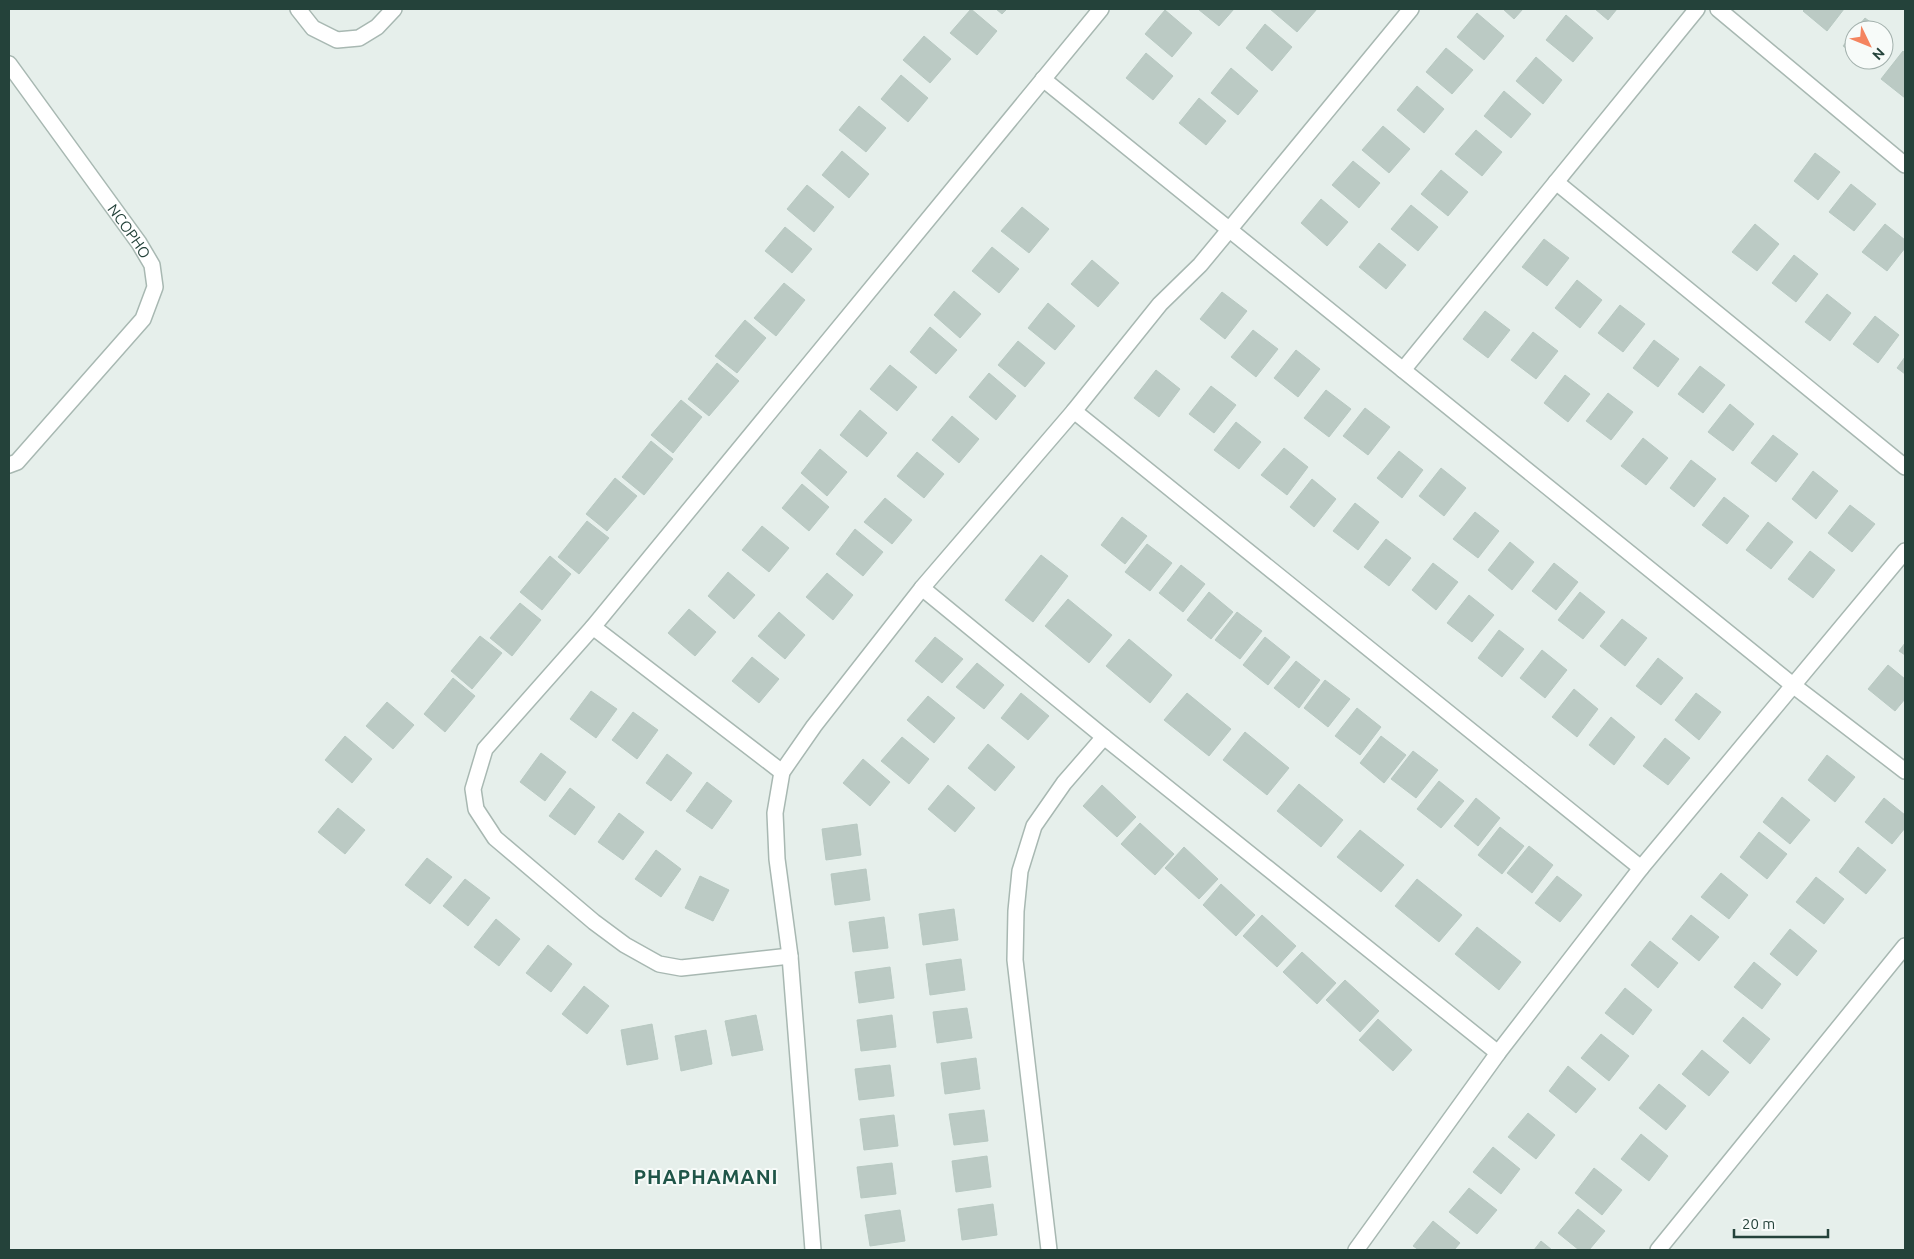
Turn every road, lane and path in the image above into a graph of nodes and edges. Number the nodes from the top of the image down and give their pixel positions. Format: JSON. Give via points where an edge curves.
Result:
{"nodes":[{"id":1,"x":298,"y":9,"type":"edge"},
{"id":2,"x":394,"y":9,"type":"edge"},
{"id":3,"x":1101,"y":9,"type":"edge"},
{"id":4,"x":1411,"y":9,"type":"edge"},
{"id":5,"x":1696,"y":9,"type":"edge"},
{"id":6,"x":1718,"y":9,"type":"edge"},
{"id":7,"x":9,"y":64,"type":"edge"},
{"id":8,"x":1043,"y":79,"type":"junction"},
{"id":9,"x":1905,"y":165,"type":"edge"},
{"id":10,"x":1556,"y":182,"type":"junction"},
{"id":11,"x":1229,"y":230,"type":"junction"},
{"id":12,"x":1403,"y":370,"type":"junction"},
{"id":13,"x":1074,"y":411,"type":"junction"},
{"id":14,"x":9,"y":465,"type":"edge"},
{"id":15,"x":1905,"y":467,"type":"edge"},
{"id":16,"x":1905,"y":551,"type":"edge"},
{"id":17,"x":922,"y":588,"type":"junction"},
{"id":18,"x":593,"y":627,"type":"junction"},
{"id":19,"x":1794,"y":686,"type":"junction"},
{"id":20,"x":1104,"y":737,"type":"junction"},
{"id":21,"x":1905,"y":771,"type":"edge"},
{"id":22,"x":782,"y":772,"type":"junction"},
{"id":23,"x":1641,"y":868,"type":"junction"},
{"id":24,"x":1905,"y":946,"type":"edge"},
{"id":25,"x":790,"y":956,"type":"junction"},
{"id":26,"x":1498,"y":1053,"type":"junction"},
{"id":27,"x":813,"y":1250,"type":"edge"},
{"id":28,"x":1048,"y":1250,"type":"edge"},
{"id":29,"x":1356,"y":1250,"type":"edge"},
{"id":30,"x":1658,"y":1250,"type":"edge"}],
"edges":[{"from":1,"to":2,"type":"street","via":[[313,28],[337,40],[359,38],[378,28]]},
{"from":3,"to":8,"type":"street"},
{"from":4,"to":11,"type":"street"},
{"from":5,"to":10,"type":"street"},
{"from":6,"to":9,"type":"street"},
{"from":7,"to":14,"type":"street","name":"NCOPHO","via":[[139,243],[152,265],[154,287],[143,319],[17,462]]},
{"from":8,"to":11,"type":"street"},
{"from":8,"to":18,"type":"street"},
{"from":10,"to":12,"type":"street"},
{"from":10,"to":15,"type":"street"},
{"from":11,"to":12,"type":"street"},
{"from":11,"to":13,"type":"street","via":[[1200,265],[1160,304]]},
{"from":12,"to":19,"type":"street"},
{"from":13,"to":17,"type":"street"},
{"from":13,"to":23,"type":"street"},
{"from":16,"to":19,"type":"street"},
{"from":17,"to":20,"type":"street"},
{"from":17,"to":22,"type":"street"},
{"from":18,"to":22,"type":"street"},
{"from":18,"to":25,"type":"street","via":[[485,749],[473,789],[476,809],[495,838],[594,922],[659,964],[681,968]]},
{"from":19,"to":21,"type":"street"},
{"from":19,"to":23,"type":"street"},
{"from":20,"to":26,"type":"street"},
{"from":20,"to":28,"type":"street","via":[[1064,783],[1034,826],[1020,871],[1015,960]]},
{"from":22,"to":25,"type":"street","via":[[775,814],[777,859]]},
{"from":23,"to":26,"type":"street"},
{"from":24,"to":30,"type":"street"},
{"from":25,"to":27,"type":"street"},
{"from":26,"to":29,"type":"street"}]}
